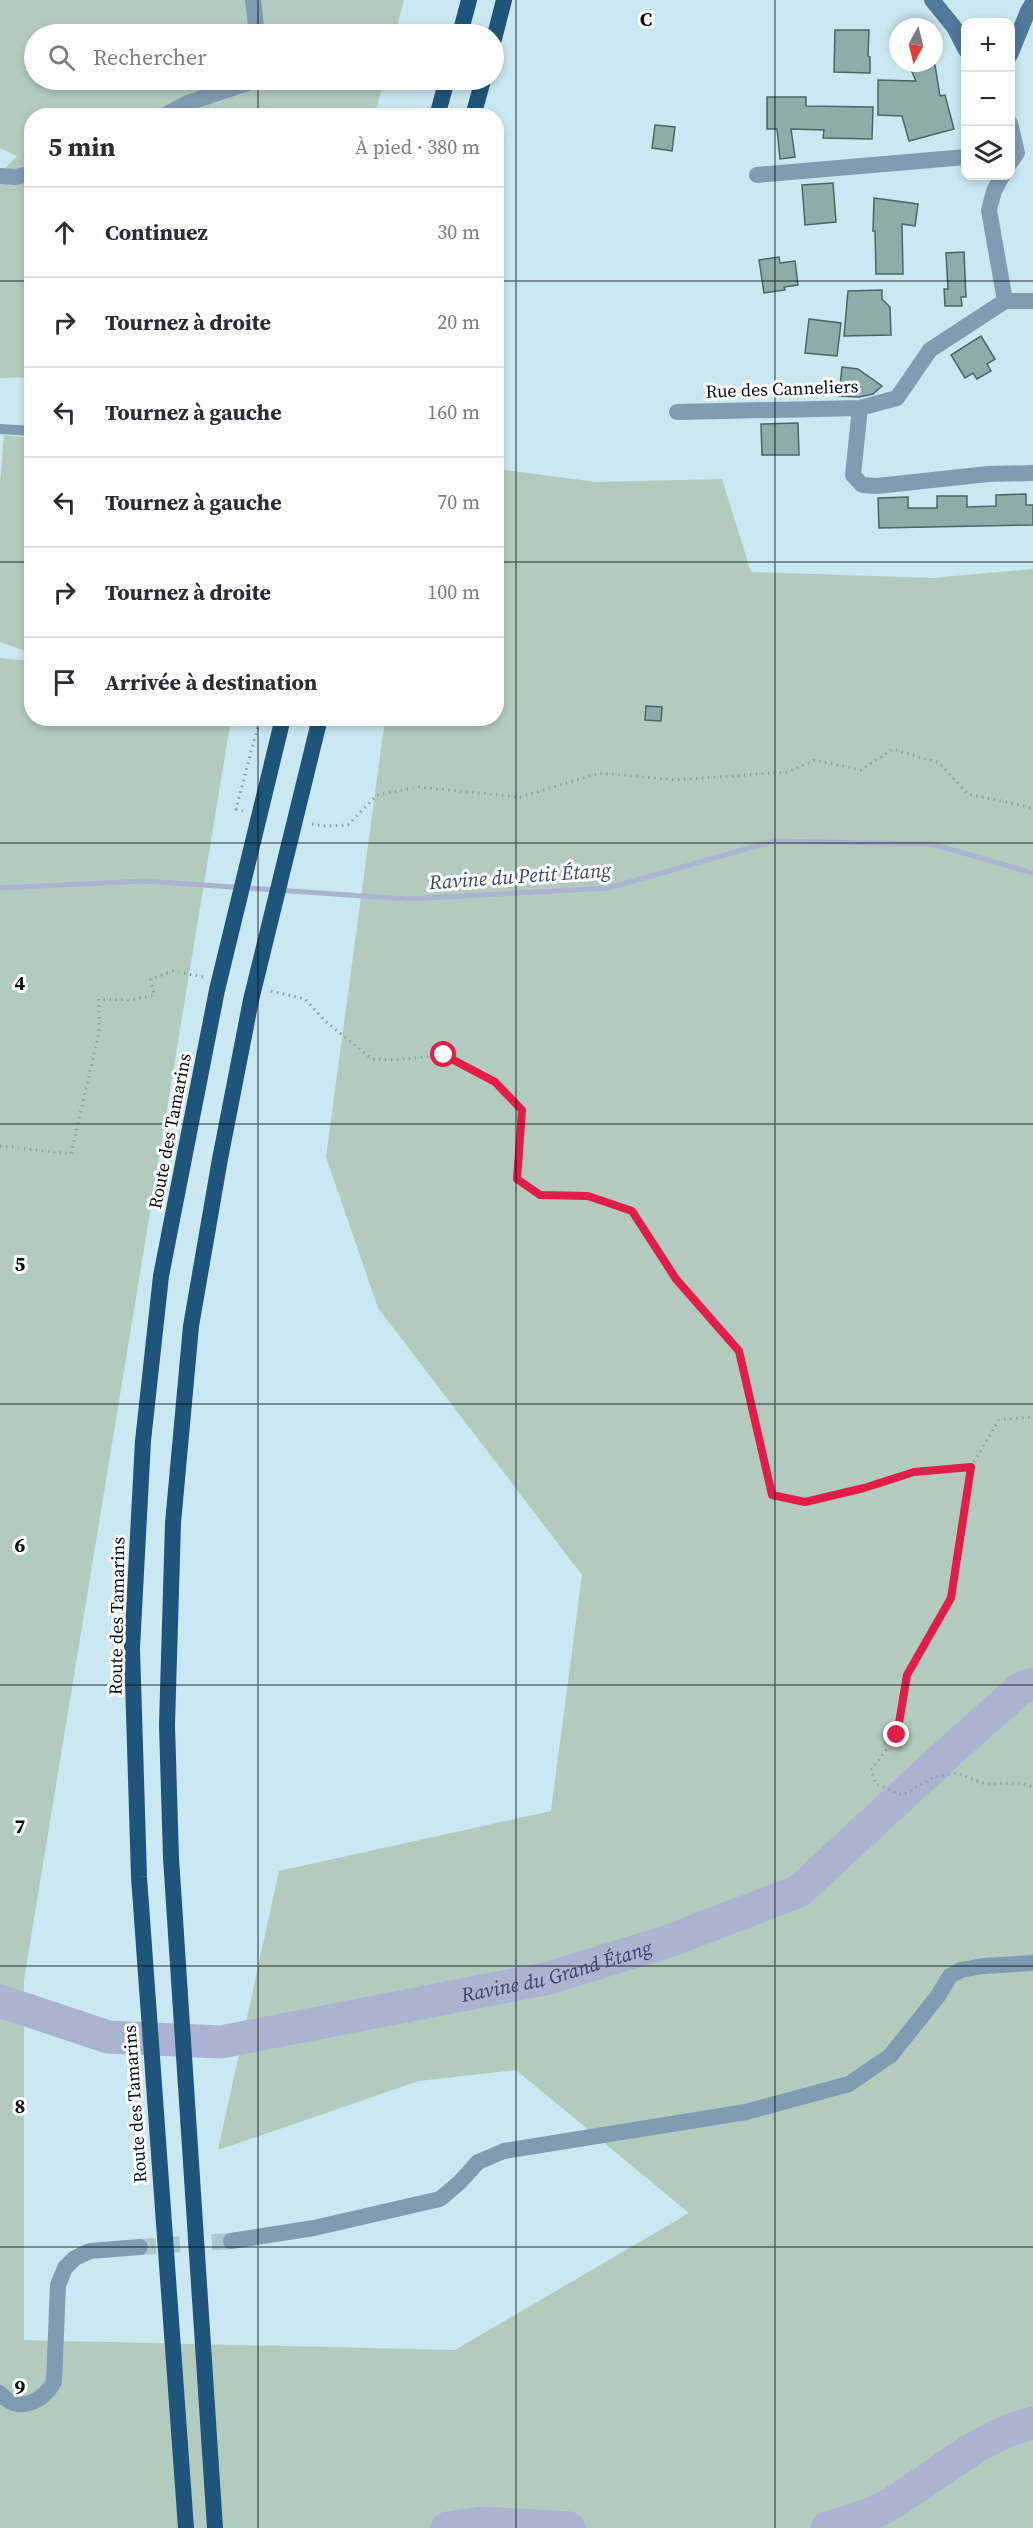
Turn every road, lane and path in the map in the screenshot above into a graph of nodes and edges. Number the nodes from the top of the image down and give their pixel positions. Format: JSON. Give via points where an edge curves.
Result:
{"nodes":[{"id":1,"x":253,"y":0,"type":"edge"},
{"id":2,"x":469,"y":0,"type":"edge"},
{"id":3,"x":504,"y":0,"type":"edge"},
{"id":4,"x":932,"y":0,"type":"edge"},
{"id":5,"x":1033,"y":3,"type":"edge"},
{"id":6,"x":256,"y":24,"type":"edge"},
{"id":7,"x":463,"y":24,"type":"edge"},
{"id":8,"x":498,"y":24,"type":"edge"},
{"id":9,"x":961,"y":40,"type":"edge"},
{"id":10,"x":1015,"y":45,"type":"edge"},
{"id":11,"x":227,"y":90,"type":"edge"},
{"id":12,"x":444,"y":90,"type":"edge"},
{"id":13,"x":480,"y":90,"type":"edge"},
{"id":14,"x":178,"y":108,"type":"edge"},
{"id":15,"x":439,"y":108,"type":"edge"},
{"id":16,"x":475,"y":108,"type":"edge"},
{"id":17,"x":1012,"y":126,"type":"edge"},
{"id":18,"x":1018,"y":156,"type":"edge"},
{"id":19,"x":961,"y":157,"type":"edge"},
{"id":20,"x":24,"y":175,"type":"edge"},
{"id":21,"x":757,"y":175,"type":"dead end"},
{"id":22,"x":0,"y":176,"type":"edge"},
{"id":23,"x":1000,"y":180,"type":"edge"},
{"id":24,"x":1005,"y":301,"type":"junction"},
{"id":25,"x":1033,"y":301,"type":"edge"},
{"id":26,"x":860,"y":408,"type":"junction"},
{"id":27,"x":677,"y":412,"type":"dead end"},
{"id":28,"x":0,"y":429,"type":"edge"},
{"id":29,"x":24,"y":430,"type":"edge"},
{"id":30,"x":1033,"y":473,"type":"edge"},
{"id":31,"x":258,"y":726,"type":"edge"},
{"id":32,"x":281,"y":726,"type":"edge"},
{"id":33,"x":318,"y":726,"type":"edge"},
{"id":34,"x":1033,"y":808,"type":"edge"},
{"id":35,"x":247,"y":811,"type":"dead end"},
{"id":36,"x":300,"y":814,"type":"junction"},
{"id":37,"x":211,"y":984,"type":"junction"},
{"id":38,"x":256,"y":995,"type":"junction"},
{"id":39,"x":0,"y":1146,"type":"edge"},
{"id":40,"x":1033,"y":1416,"type":"edge"},
{"id":41,"x":971,"y":1467,"type":"junction"},
{"id":42,"x":1033,"y":1787,"type":"edge"},
{"id":43,"x":1033,"y":1963,"type":"edge"},
{"id":44,"x":231,"y":2241,"type":"tunnel mouth"},
{"id":45,"x":140,"y":2247,"type":"tunnel mouth"},
{"id":46,"x":0,"y":2393,"type":"edge"},
{"id":47,"x":186,"y":2528,"type":"edge"},
{"id":48,"x":215,"y":2528,"type":"edge"}],
"edges":[{"from":1,"to":6,"type":"street"},
{"from":2,"to":7,"type":"highway"},
{"from":3,"to":8,"type":"highway"},
{"from":4,"to":9,"type":"main road"},
{"from":5,"to":10,"type":"main road"},
{"from":11,"to":14,"type":"street"},
{"from":12,"to":15,"type":"highway"},
{"from":13,"to":16,"type":"highway"},
{"from":17,"to":18,"type":"street"},
{"from":19,"to":21,"type":"street"},
{"from":20,"to":22,"type":"street"},
{"from":23,"to":24,"type":"street","via":[[989,210]]},
{"from":24,"to":25,"type":"street"},
{"from":24,"to":26,"type":"street","name":"Rue des Canneliers","via":[[930,350],[897,398]]},
{"from":26,"to":27,"type":"street","name":"Rue des Canneliers"},
{"from":26,"to":30,"type":"street","via":[[853,475],[862,485]]},
{"from":28,"to":29,"type":"lane"},
{"from":31,"to":35,"type":"path","via":[[236,809]]},
{"from":32,"to":37,"type":"highway","name":"Route des Tamarins"},
{"from":33,"to":36,"type":"highway"},
{"from":34,"to":36,"type":"path","via":[[968,794],[939,763],[893,749],[861,770],[815,760],[788,772],[676,780],[600,773],[520,797],[418,787],[377,795],[348,825],[324,826]]},
{"from":36,"to":38,"type":"highway"},
{"from":37,"to":39,"type":"path","via":[[173,970],[151,979],[154,995],[131,1000],[99,999],[99,1032],[71,1154]]},
{"from":37,"to":47,"type":"highway","name":"Route des Tamarins","via":[[161,1276],[142,1441],[132,1648],[139,1877]]},
{"from":38,"to":41,"type":"path","via":[[304,999],[325,1022],[372,1059],[444,1055],[495,1082],[522,1110],[517,1179],[540,1195],[588,1196],[632,1211],[676,1279],[739,1351],[772,1495],[805,1502],[914,1472]]},
{"from":38,"to":48,"type":"highway","via":[[220,1159],[191,1326],[174,1511],[167,1725],[171,1858]]},
{"from":40,"to":41,"type":"path","via":[[999,1420]]},
{"from":41,"to":42,"type":"path","via":[[951,1598],[907,1675],[897,1735],[870,1770],[876,1784],[903,1795],[934,1777],[957,1773],[985,1784]]},
{"from":43,"to":44,"type":"street","via":[[983,1966],[950,1976],[891,2055],[849,2084],[746,2112],[504,2151],[478,2162],[440,2199],[314,2228]]},
{"from":45,"to":46,"type":"street","via":[[90,2251],[64,2268],[58,2285],[54,2382],[47,2393],[26,2405],[4,2399]]}]}
